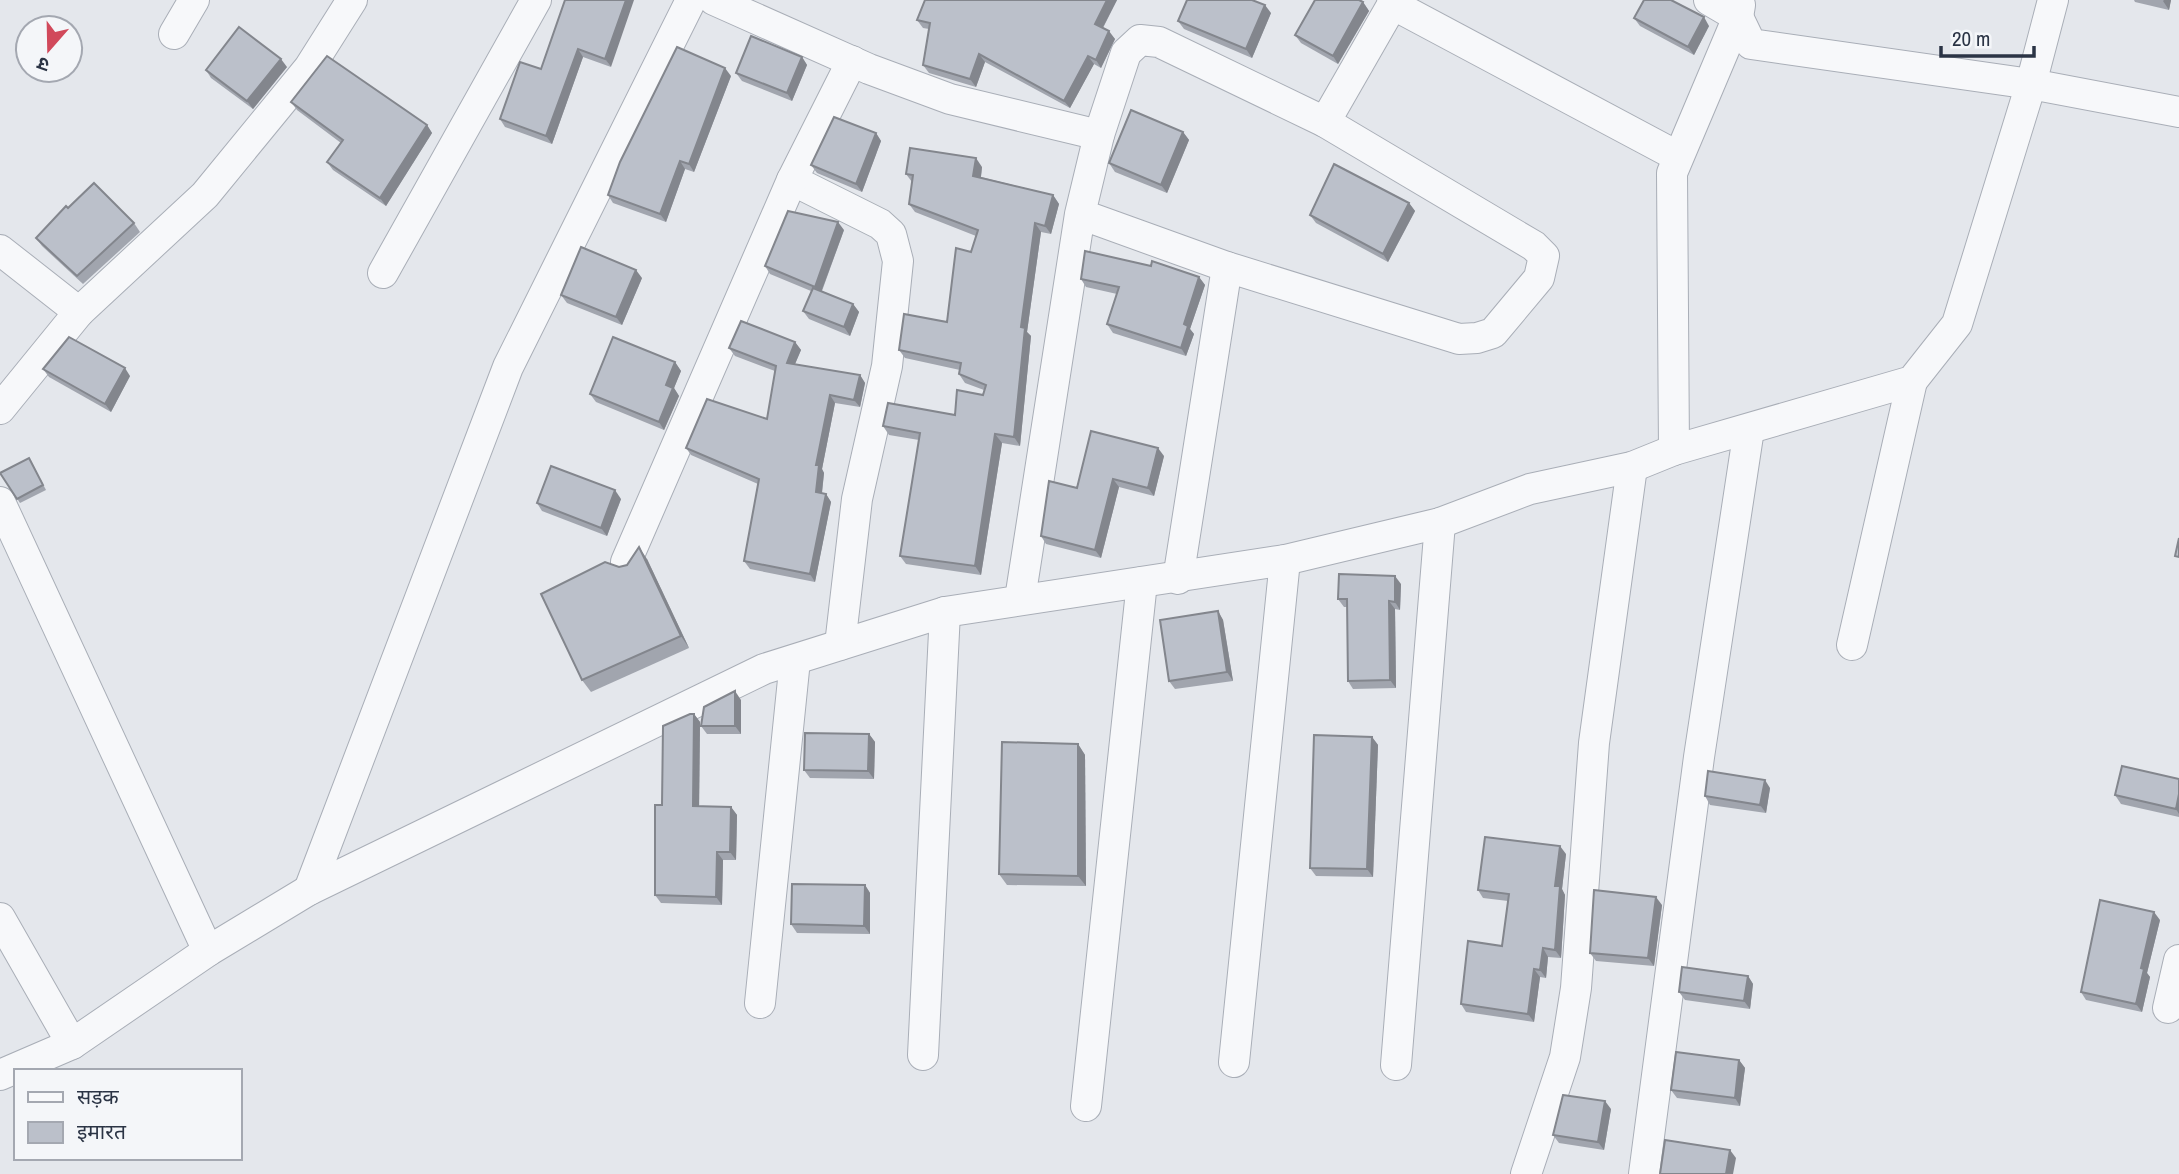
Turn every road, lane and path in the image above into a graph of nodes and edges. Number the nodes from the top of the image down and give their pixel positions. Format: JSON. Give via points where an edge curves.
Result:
{"nodes":[{"id":1,"x":194,"y":0,"type":"edge"},
{"id":2,"x":352,"y":0,"type":"edge"},
{"id":3,"x":536,"y":0,"type":"edge"},
{"id":4,"x":691,"y":0,"type":"edge"},
{"id":5,"x":714,"y":0,"type":"edge"},
{"id":6,"x":1709,"y":0,"type":"edge"},
{"id":7,"x":2053,"y":0,"type":"edge"},
{"id":8,"x":1393,"y":2,"type":"edge"},
{"id":9,"x":1739,"y":9,"type":"edge"},
{"id":10,"x":174,"y":34,"type":"dead end"},
{"id":11,"x":852,"y":61,"type":"junction"},
{"id":12,"x":2031,"y":84,"type":"junction"},
{"id":13,"x":2179,"y":112,"type":"edge"},
{"id":14,"x":1325,"y":122,"type":"junction"},
{"id":15,"x":1099,"y":135,"type":"junction"},
{"id":16,"x":1677,"y":156,"type":"junction"},
{"id":17,"x":792,"y":180,"type":"junction"},
{"id":18,"x":1080,"y":214,"type":"junction"},
{"id":19,"x":0,"y":250,"type":"edge"},
{"id":20,"x":1227,"y":267,"type":"junction"},
{"id":21,"x":383,"y":273,"type":"dead end"},
{"id":22,"x":79,"y":312,"type":"junction"},
{"id":23,"x":1912,"y":382,"type":"junction"},
{"id":24,"x":0,"y":409,"type":"edge"},
{"id":25,"x":1749,"y":429,"type":"junction"},
{"id":26,"x":1674,"y":450,"type":"junction"},
{"id":27,"x":1632,"y":467,"type":"junction"},
{"id":28,"x":0,"y":502,"type":"edge"},
{"id":29,"x":1440,"y":523,"type":"junction"},
{"id":30,"x":1284,"y":560,"type":"junction"},
{"id":31,"x":626,"y":562,"type":"edge"},
{"id":32,"x":1178,"y":579,"type":"junction"},
{"id":33,"x":1142,"y":582,"type":"junction"},
{"id":34,"x":1020,"y":599,"type":"junction"},
{"id":35,"x":945,"y":612,"type":"junction"},
{"id":36,"x":840,"y":645,"type":"junction"},
{"id":37,"x":1852,"y":645,"type":"dead end"},
{"id":38,"x":795,"y":660,"type":"junction"},
{"id":39,"x":309,"y":890,"type":"junction"},
{"id":40,"x":0,"y":918,"type":"edge"},
{"id":41,"x":208,"y":951,"type":"junction"},
{"id":42,"x":2179,"y":960,"type":"edge"},
{"id":43,"x":760,"y":1003,"type":"dead end"},
{"id":44,"x":2168,"y":1008,"type":"dead end"},
{"id":45,"x":72,"y":1044,"type":"junction"},
{"id":46,"x":923,"y":1055,"type":"dead end"},
{"id":47,"x":1234,"y":1062,"type":"dead end"},
{"id":48,"x":1396,"y":1065,"type":"dead end"},
{"id":49,"x":0,"y":1075,"type":"edge"},
{"id":50,"x":1086,"y":1106,"type":"dead end"},
{"id":51,"x":1526,"y":1174,"type":"edge"},
{"id":52,"x":1644,"y":1174,"type":"edge"}],
"edges":[{"from":1,"to":10,"type":"street"},
{"from":2,"to":22,"type":"street","via":[[309,68],[205,195]]},
{"from":3,"to":21,"type":"street"},
{"from":4,"to":39,"type":"street","via":[[508,367]]},
{"from":5,"to":11,"type":"street"},
{"from":6,"to":9,"type":"street"},
{"from":7,"to":12,"type":"street"},
{"from":8,"to":14,"type":"street"},
{"from":8,"to":16,"type":"street"},
{"from":9,"to":12,"type":"street","via":[[1751,44]]},
{"from":9,"to":16,"type":"street"},
{"from":11,"to":15,"type":"street","via":[[950,99]]},
{"from":11,"to":17,"type":"street"},
{"from":12,"to":13,"type":"street"},
{"from":12,"to":23,"type":"street","via":[[1957,324]]},
{"from":14,"to":15,"type":"street","via":[[1159,42],[1140,40],[1126,53]]},
{"from":14,"to":20,"type":"street","via":[[1534,247],[1544,256],[1539,278],[1493,332],[1459,338]]},
{"from":15,"to":18,"type":"street"},
{"from":16,"to":26,"type":"street","via":[[1672,173]]},
{"from":17,"to":31,"type":"street"},
{"from":17,"to":36,"type":"street","via":[[880,224],[891,234],[898,261],[887,366],[857,499]]},
{"from":18,"to":20,"type":"street"},
{"from":18,"to":34,"type":"street"},
{"from":19,"to":22,"type":"street"},
{"from":20,"to":32,"type":"street"},
{"from":22,"to":24,"type":"street"},
{"from":23,"to":25,"type":"street"},
{"from":23,"to":37,"type":"street"},
{"from":25,"to":26,"type":"street"},
{"from":25,"to":52,"type":"street","via":[[1699,757]]},
{"from":26,"to":27,"type":"street"},
{"from":27,"to":29,"type":"street","via":[[1530,489]]},
{"from":27,"to":51,"type":"street","via":[[1594,743],[1576,988],[1565,1057]]},
{"from":28,"to":41,"type":"street"},
{"from":29,"to":30,"type":"street"},
{"from":29,"to":48,"type":"street"},
{"from":30,"to":32,"type":"street"},
{"from":30,"to":47,"type":"street"},
{"from":32,"to":33,"type":"street"},
{"from":33,"to":34,"type":"street"},
{"from":33,"to":50,"type":"street"},
{"from":34,"to":35,"type":"street"},
{"from":35,"to":36,"type":"street"},
{"from":35,"to":46,"type":"street"},
{"from":36,"to":38,"type":"street"},
{"from":38,"to":39,"type":"street","via":[[764,669]]},
{"from":38,"to":43,"type":"street"},
{"from":39,"to":41,"type":"street"},
{"from":40,"to":45,"type":"street"},
{"from":41,"to":45,"type":"street"},
{"from":42,"to":44,"type":"street"},
{"from":45,"to":49,"type":"street"}]}
